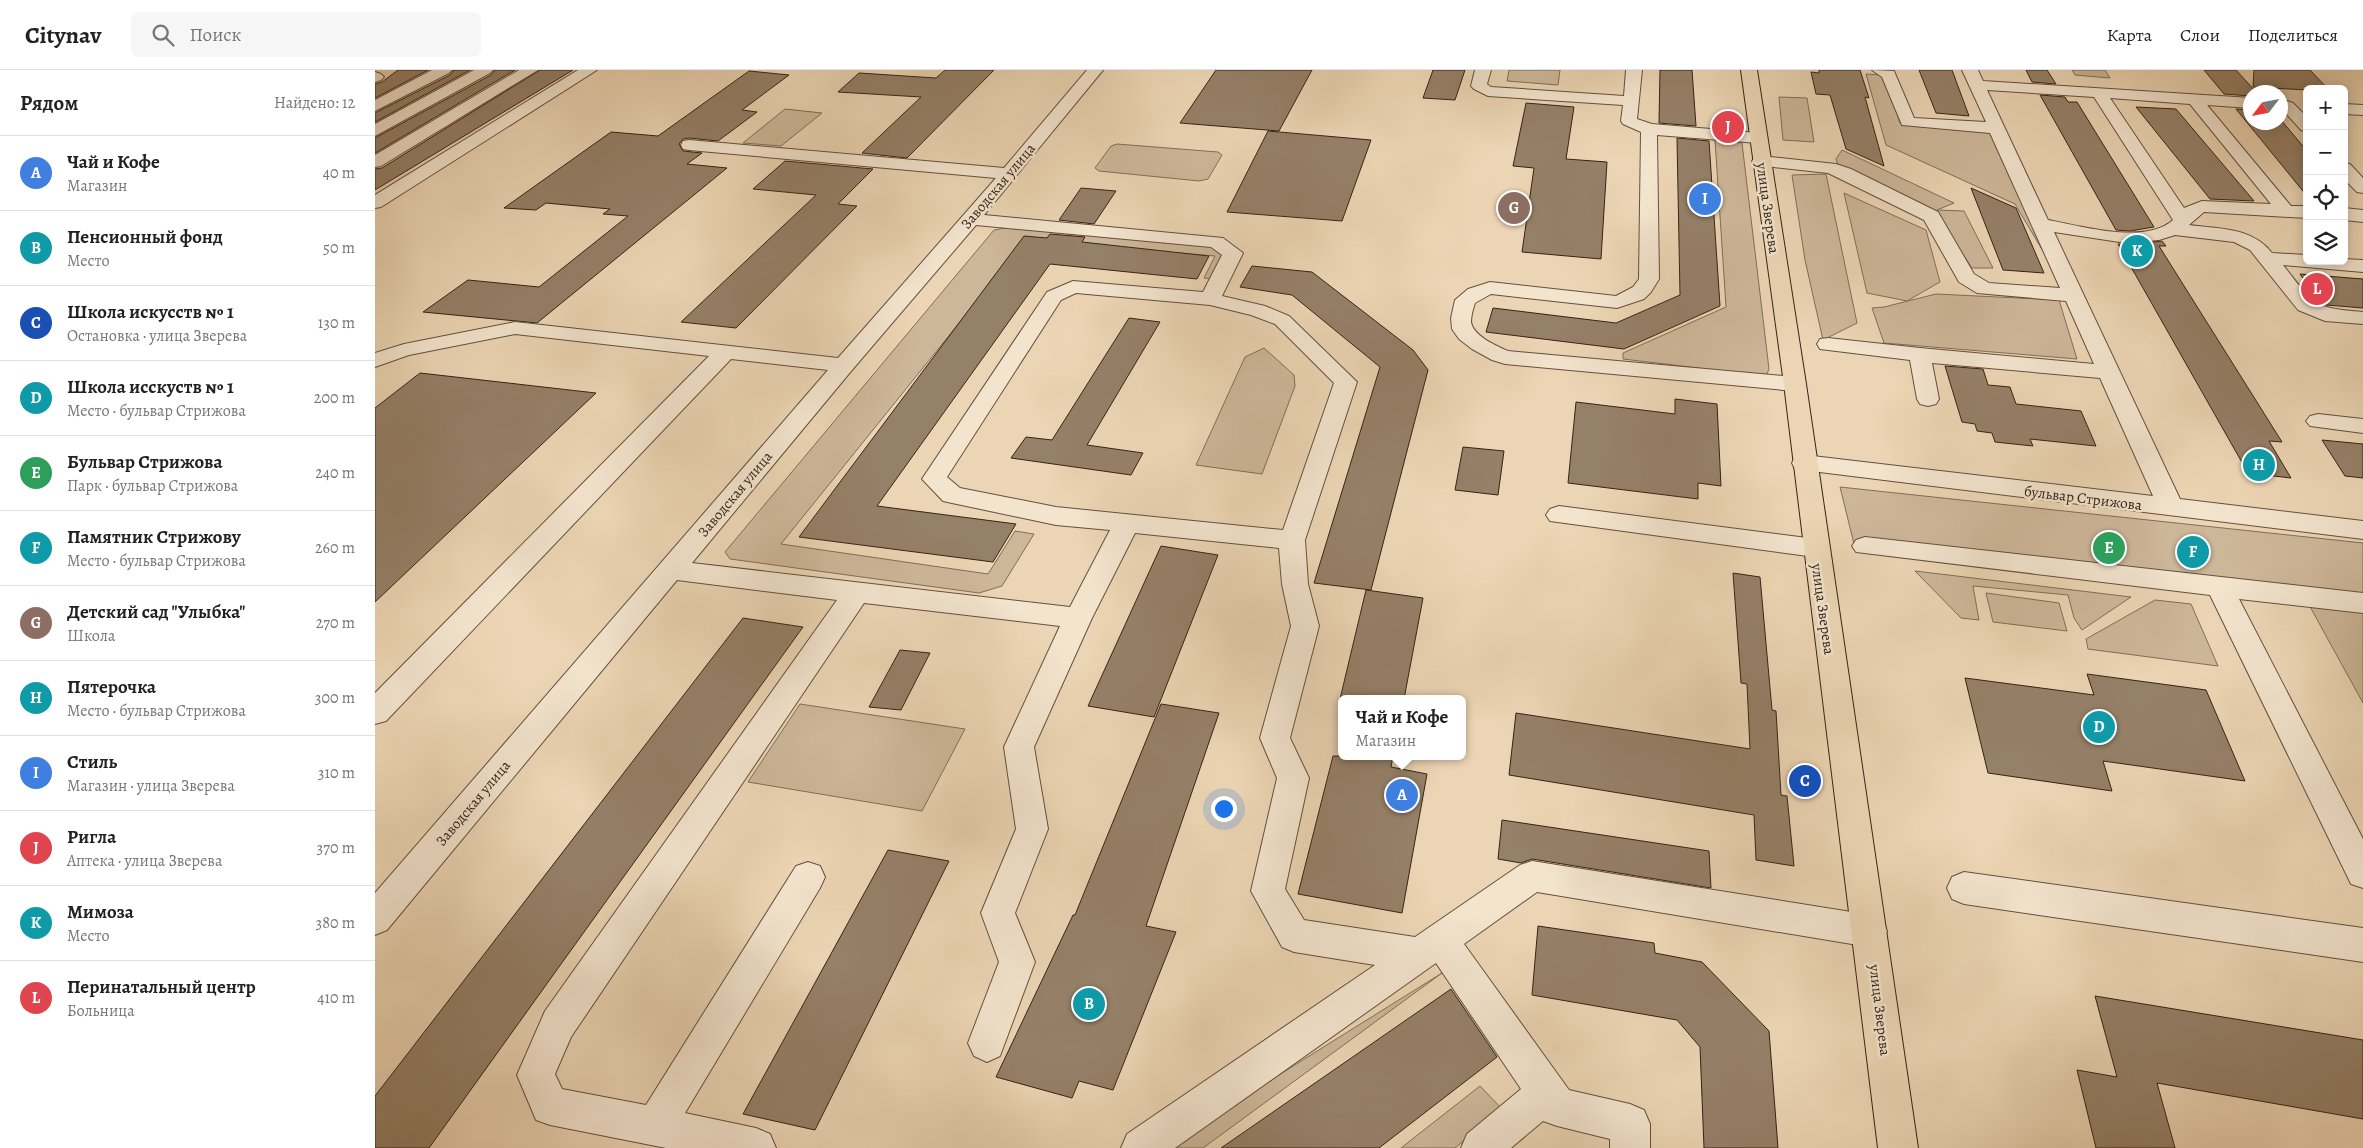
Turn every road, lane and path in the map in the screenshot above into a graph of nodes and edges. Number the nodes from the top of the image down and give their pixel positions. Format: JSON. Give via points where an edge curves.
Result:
{"nodes":[{"id":1,"x":444,"y":70,"type":"edge"},
{"id":2,"x":485,"y":70,"type":"edge"},
{"id":3,"x":530,"y":70,"type":"edge"},
{"id":4,"x":589,"y":70,"type":"edge"},
{"id":5,"x":1095,"y":70,"type":"edge"},
{"id":6,"x":1483,"y":70,"type":"edge"},
{"id":7,"x":1634,"y":70,"type":"edge"},
{"id":8,"x":1749,"y":70,"type":"edge"},
{"id":9,"x":1880,"y":70,"type":"edge"},
{"id":10,"x":1974,"y":78,"type":"edge"},
{"id":11,"x":2099,"y":93,"type":"junction"},
{"id":12,"x":2195,"y":100,"type":"junction"},
{"id":13,"x":1630,"y":101,"type":"junction"},
{"id":14,"x":2243,"y":103,"type":"edge"},
{"id":15,"x":375,"y":106,"type":"edge"},
{"id":16,"x":2288,"y":106,"type":"edge"},
{"id":17,"x":2303,"y":107,"type":"edge"},
{"id":18,"x":2348,"y":109,"type":"edge"},
{"id":19,"x":2288,"y":110,"type":"edge"},
{"id":20,"x":2363,"y":110,"type":"edge"},
{"id":21,"x":2303,"y":123,"type":"edge"},
{"id":22,"x":1996,"y":128,"type":"junction"},
{"id":23,"x":1649,"y":129,"type":"junction"},
{"id":24,"x":375,"y":131,"type":"edge"},
{"id":25,"x":689,"y":145,"type":"dead end"},
{"id":26,"x":1759,"y":150,"type":"junction"},
{"id":27,"x":375,"y":162,"type":"edge"},
{"id":28,"x":2348,"y":172,"type":"edge"},
{"id":29,"x":1009,"y":174,"type":"junction"},
{"id":30,"x":2363,"y":188,"type":"edge"},
{"id":31,"x":375,"y":203,"type":"edge"},
{"id":32,"x":2285,"y":210,"type":"junction"},
{"id":33,"x":2303,"y":212,"type":"edge"},
{"id":34,"x":2348,"y":214,"type":"edge"},
{"id":35,"x":2363,"y":216,"type":"edge"},
{"id":36,"x":971,"y":219,"type":"junction"},
{"id":37,"x":2040,"y":224,"type":"junction"},
{"id":38,"x":2178,"y":224,"type":"junction"},
{"id":39,"x":2267,"y":258,"type":"junction"},
{"id":40,"x":2363,"y":266,"type":"edge"},
{"id":41,"x":2073,"y":295,"type":"junction"},
{"id":42,"x":1210,"y":299,"type":"junction"},
{"id":43,"x":2363,"y":318,"type":"edge"},
{"id":44,"x":1828,"y":344,"type":"dead end"},
{"id":45,"x":725,"y":352,"type":"junction"},
{"id":46,"x":1920,"y":355,"type":"junction"},
{"id":47,"x":375,"y":360,"type":"edge"},
{"id":48,"x":844,"y":365,"type":"junction"},
{"id":49,"x":2108,"y":372,"type":"junction"},
{"id":50,"x":1795,"y":384,"type":"junction"},
{"id":51,"x":1928,"y":399,"type":"dead end"},
{"id":52,"x":2318,"y":421,"type":"dead end"},
{"id":53,"x":2363,"y":426,"type":"edge"},
{"id":54,"x":1804,"y":463,"type":"junction"},
{"id":55,"x":2171,"y":508,"type":"junction"},
{"id":56,"x":1559,"y":515,"type":"dead end"},
{"id":57,"x":1126,"y":525,"type":"junction"},
{"id":58,"x":2363,"y":530,"type":"edge"},
{"id":59,"x":1292,"y":540,"type":"junction"},
{"id":60,"x":1865,"y":546,"type":"dead end"},
{"id":61,"x":1815,"y":548,"type":"junction"},
{"id":62,"x":671,"y":570,"type":"junction"},
{"id":63,"x":2220,"y":588,"type":"junction"},
{"id":64,"x":859,"y":592,"type":"junction"},
{"id":65,"x":2363,"y":603,"type":"edge"},
{"id":66,"x":1078,"y":618,"type":"junction"},
{"id":67,"x":375,"y":712,"type":"edge"},
{"id":68,"x":2363,"y":873,"type":"edge"},
{"id":69,"x":808,"y":876,"type":"dead end"},
{"id":70,"x":1964,"y":888,"type":"dead end"},
{"id":71,"x":375,"y":919,"type":"edge"},
{"id":72,"x":1869,"y":931,"type":"junction"},
{"id":73,"x":2363,"y":945,"type":"edge"},
{"id":74,"x":1429,"y":949,"type":"junction"},
{"id":75,"x":987,"y":1042,"type":"dead end"},
{"id":76,"x":1547,"y":1092,"type":"junction"},
{"id":77,"x":655,"y":1126,"type":"junction"},
{"id":78,"x":756,"y":1148,"type":"edge"},
{"id":79,"x":1141,"y":1148,"type":"edge"},
{"id":80,"x":1481,"y":1148,"type":"edge"},
{"id":81,"x":1630,"y":1148,"type":"edge"},
{"id":82,"x":1898,"y":1148,"type":"edge"}],
"edges":[{"from":1,"to":15,"type":"street"},
{"from":2,"to":24,"type":"street"},
{"from":3,"to":27,"type":"street"},
{"from":4,"to":31,"type":"street"},
{"from":5,"to":29,"type":"street","name":"Заводская улица"},
{"from":6,"to":13,"type":"street","via":[[1479,86],[1488,91]]},
{"from":7,"to":13,"type":"street"},
{"from":8,"to":26,"type":"main road","name":"улица Зверева"},
{"from":9,"to":22,"type":"street","via":[[1889,74],[1908,122]]},
{"from":10,"to":11,"type":"street"},
{"from":10,"to":22,"type":"street"},
{"from":11,"to":12,"type":"street"},
{"from":11,"to":38,"type":"street"},
{"from":12,"to":14,"type":"street"},
{"from":12,"to":32,"type":"street"},
{"from":13,"to":23,"type":"street","via":[[1629,121]]},
{"from":16,"to":17,"type":"street"},
{"from":18,"to":20,"type":"street"},
{"from":19,"to":21,"type":"street"},
{"from":22,"to":37,"type":"street"},
{"from":23,"to":26,"type":"street"},
{"from":23,"to":50,"type":"street","via":[[1649,279],[1646,287],[1632,298],[1617,302],[1490,288],[1465,300],[1461,324],[1464,331],[1492,353],[1505,358]]},
{"from":25,"to":29,"type":"street"},
{"from":26,"to":41,"type":"street","via":[[1845,173],[1931,216],[1966,278],[1983,289]]},
{"from":26,"to":50,"type":"main road","name":"улица Зверева"},
{"from":28,"to":30,"type":"street"},
{"from":29,"to":36,"type":"street","name":"Заводская улица"},
{"from":32,"to":33,"type":"street"},
{"from":32,"to":38,"type":"street","via":[[2202,206]]},
{"from":34,"to":35,"type":"street"},
{"from":36,"to":42,"type":"street","via":[[1216,242],[1233,253]]},
{"from":36,"to":48,"type":"street","name":"Заводская улица"},
{"from":37,"to":38,"type":"street","via":[[2122,238],[2151,237]]},
{"from":37,"to":41,"type":"street"},
{"from":38,"to":39,"type":"street","via":[[2239,237],[2257,246]]},
{"from":39,"to":40,"type":"street"},
{"from":39,"to":43,"type":"street","via":[[2305,306],[2325,314]]},
{"from":41,"to":49,"type":"street"},
{"from":42,"to":57,"type":"street","via":[[1073,287],[1054,296],[934,479],[952,495],[1056,516]]},
{"from":42,"to":59,"type":"street","via":[[1258,310],[1283,320],[1346,382]]},
{"from":44,"to":46,"type":"street"},
{"from":45,"to":47,"type":"street","via":[[515,328],[405,350]]},
{"from":45,"to":48,"type":"street"},
{"from":45,"to":67,"type":"street"},
{"from":46,"to":49,"type":"street"},
{"from":46,"to":51,"type":"street"},
{"from":48,"to":62,"type":"street","name":"Заводская улица"},
{"from":49,"to":55,"type":"street"},
{"from":50,"to":54,"type":"main road","name":"улица Зверева"},
{"from":52,"to":53,"type":"street"},
{"from":54,"to":55,"type":"street","name":"бульвар Стрижова"},
{"from":54,"to":61,"type":"main road","name":"улица Зверева"},
{"from":55,"to":58,"type":"street","name":"бульвар Стрижова"},
{"from":56,"to":61,"type":"street"},
{"from":57,"to":59,"type":"street"},
{"from":57,"to":66,"type":"street"},
{"from":59,"to":74,"type":"street","via":[[1295,584],[1305,626],[1275,738],[1293,778],[1268,891],[1294,935]]},
{"from":60,"to":63,"type":"street"},
{"from":61,"to":72,"type":"main road","name":"улица Зверева"},
{"from":62,"to":64,"type":"street"},
{"from":62,"to":71,"type":"street","name":"Заводская улица"},
{"from":63,"to":65,"type":"street"},
{"from":63,"to":68,"type":"street"},
{"from":64,"to":66,"type":"street"},
{"from":64,"to":77,"type":"street","via":[[557,1024],[536,1075],[549,1106]]},
{"from":66,"to":75,"type":"street","via":[[1019,747],[1032,830],[998,913],[1017,962]]},
{"from":69,"to":77,"type":"street"},
{"from":70,"to":73,"type":"street"},
{"from":72,"to":74,"type":"street","via":[[1532,876]]},
{"from":72,"to":82,"type":"main road","name":"улица Зверева"},
{"from":74,"to":76,"type":"street","via":[[1441,942]]},
{"from":74,"to":79,"type":"street"},
{"from":76,"to":80,"type":"street"},
{"from":76,"to":81,"type":"street","via":[[1557,1107],[1630,1124]]},
{"from":77,"to":78,"type":"street"}]}
